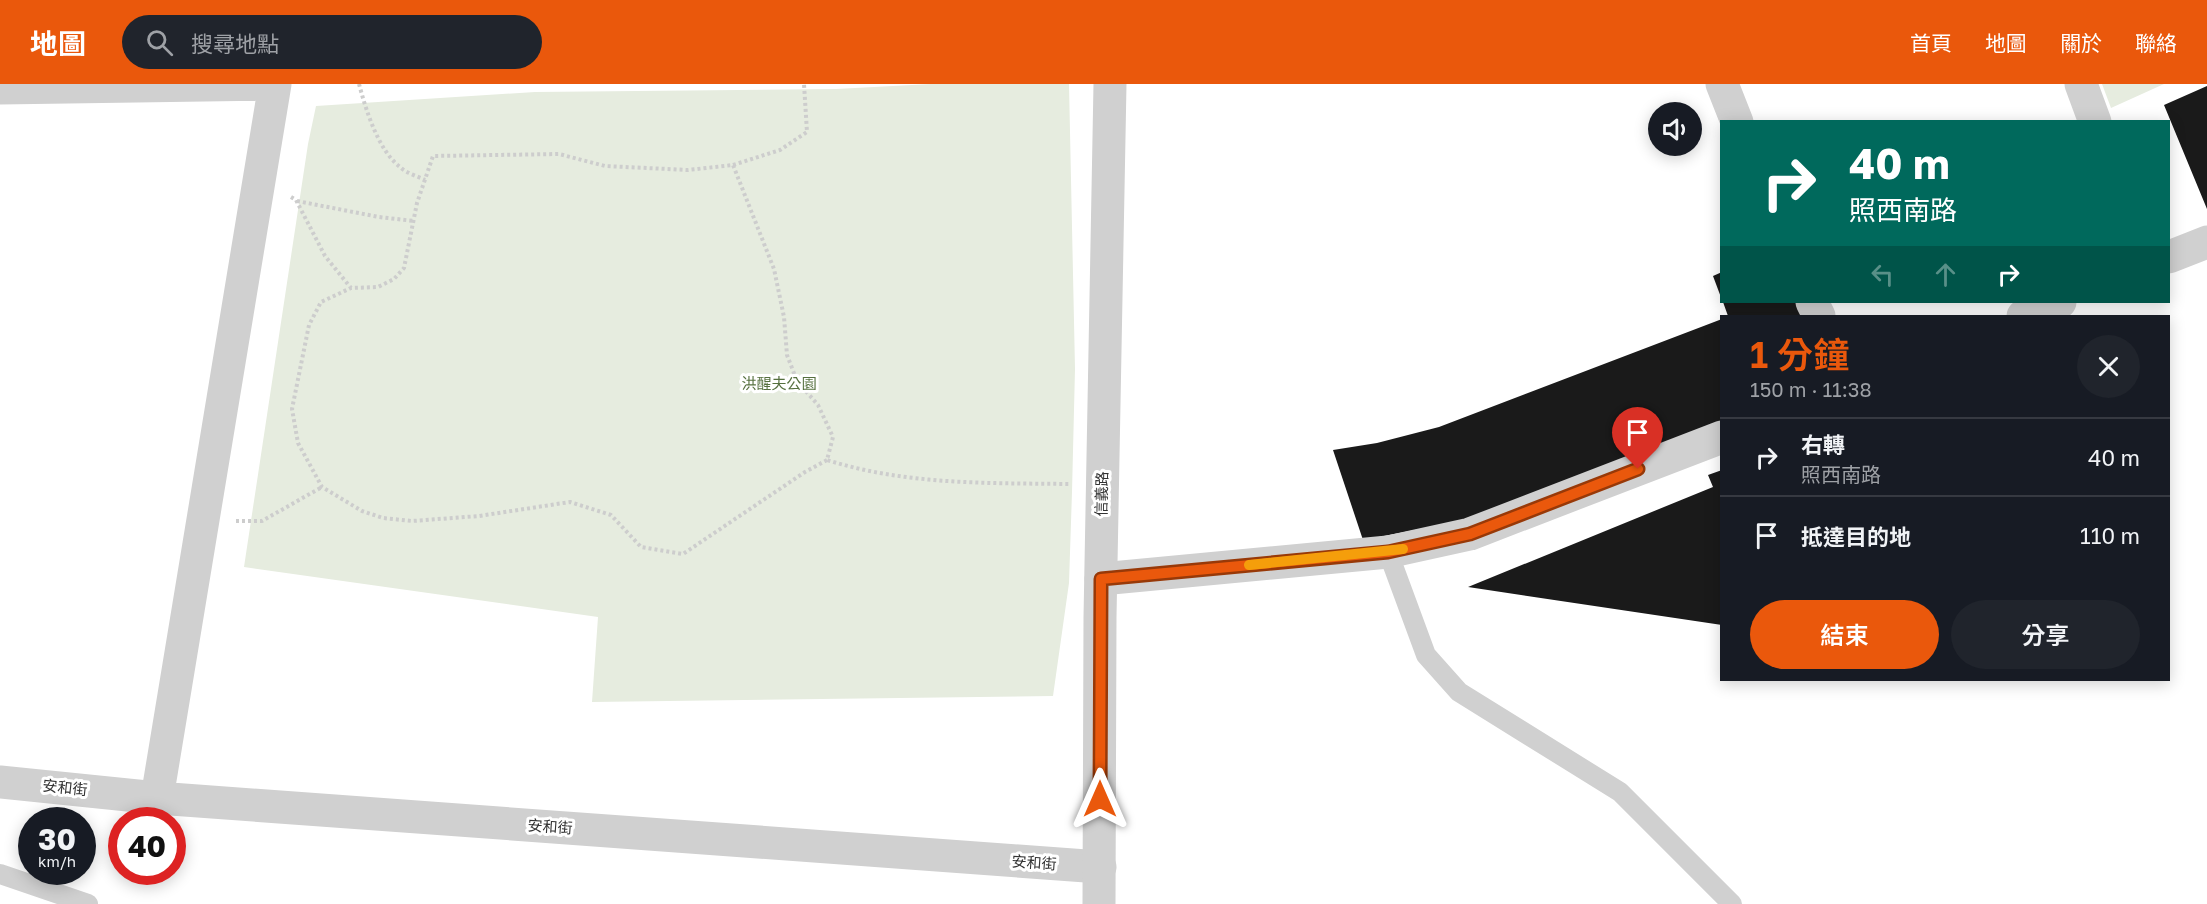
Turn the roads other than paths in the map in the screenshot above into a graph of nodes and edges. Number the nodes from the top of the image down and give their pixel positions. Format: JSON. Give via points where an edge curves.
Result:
{"nodes":[{"id":1,"x":266,"y":84,"type":"edge"},
{"id":2,"x":275,"y":84,"type":"edge"},
{"id":3,"x":1110,"y":84,"type":"edge"},
{"id":4,"x":1722,"y":84,"type":"edge"},
{"id":5,"x":2081,"y":84,"type":"edge"},
{"id":6,"x":0,"y":88,"type":"edge"},
{"id":7,"x":1736,"y":120,"type":"edge"},
{"id":8,"x":2094,"y":120,"type":"edge"},
{"id":9,"x":2207,"y":242,"type":"edge"},
{"id":10,"x":2170,"y":257,"type":"edge"},
{"id":11,"x":2057,"y":303,"type":"edge"},
{"id":12,"x":2026,"y":315,"type":"edge"},
{"id":13,"x":1720,"y":438,"type":"edge"},
{"id":14,"x":1388,"y":552,"type":"junction"},
{"id":15,"x":1101,"y":579,"type":"junction"},
{"id":16,"x":0,"y":782,"type":"edge"},
{"id":17,"x":157,"y":798,"type":"junction"},
{"id":18,"x":1100,"y":867,"type":"junction"},
{"id":19,"x":0,"y":874,"type":"edge"},
{"id":20,"x":88,"y":904,"type":"edge"},
{"id":21,"x":1099,"y":904,"type":"edge"},
{"id":22,"x":1732,"y":904,"type":"edge"}],
"edges":[{"from":1,"to":6,"type":"street"},
{"from":2,"to":17,"type":"street"},
{"from":3,"to":15,"type":"street","name":"信義路"},
{"from":4,"to":7,"type":"street"},
{"from":5,"to":8,"type":"street"},
{"from":9,"to":10,"type":"street"},
{"from":11,"to":12,"type":"street"},
{"from":13,"to":14,"type":"street","via":[[1470,534]]},
{"from":14,"to":15,"type":"street"},
{"from":14,"to":22,"type":"lane","via":[[1426,655],[1459,692],[1620,792]]},
{"from":15,"to":18,"type":"street","name":"信義路"},
{"from":16,"to":17,"type":"street","name":"安和街"},
{"from":17,"to":18,"type":"street","name":"安和街"},
{"from":18,"to":21,"type":"street","name":"信義路"},
{"from":19,"to":20,"type":"lane"}]}
